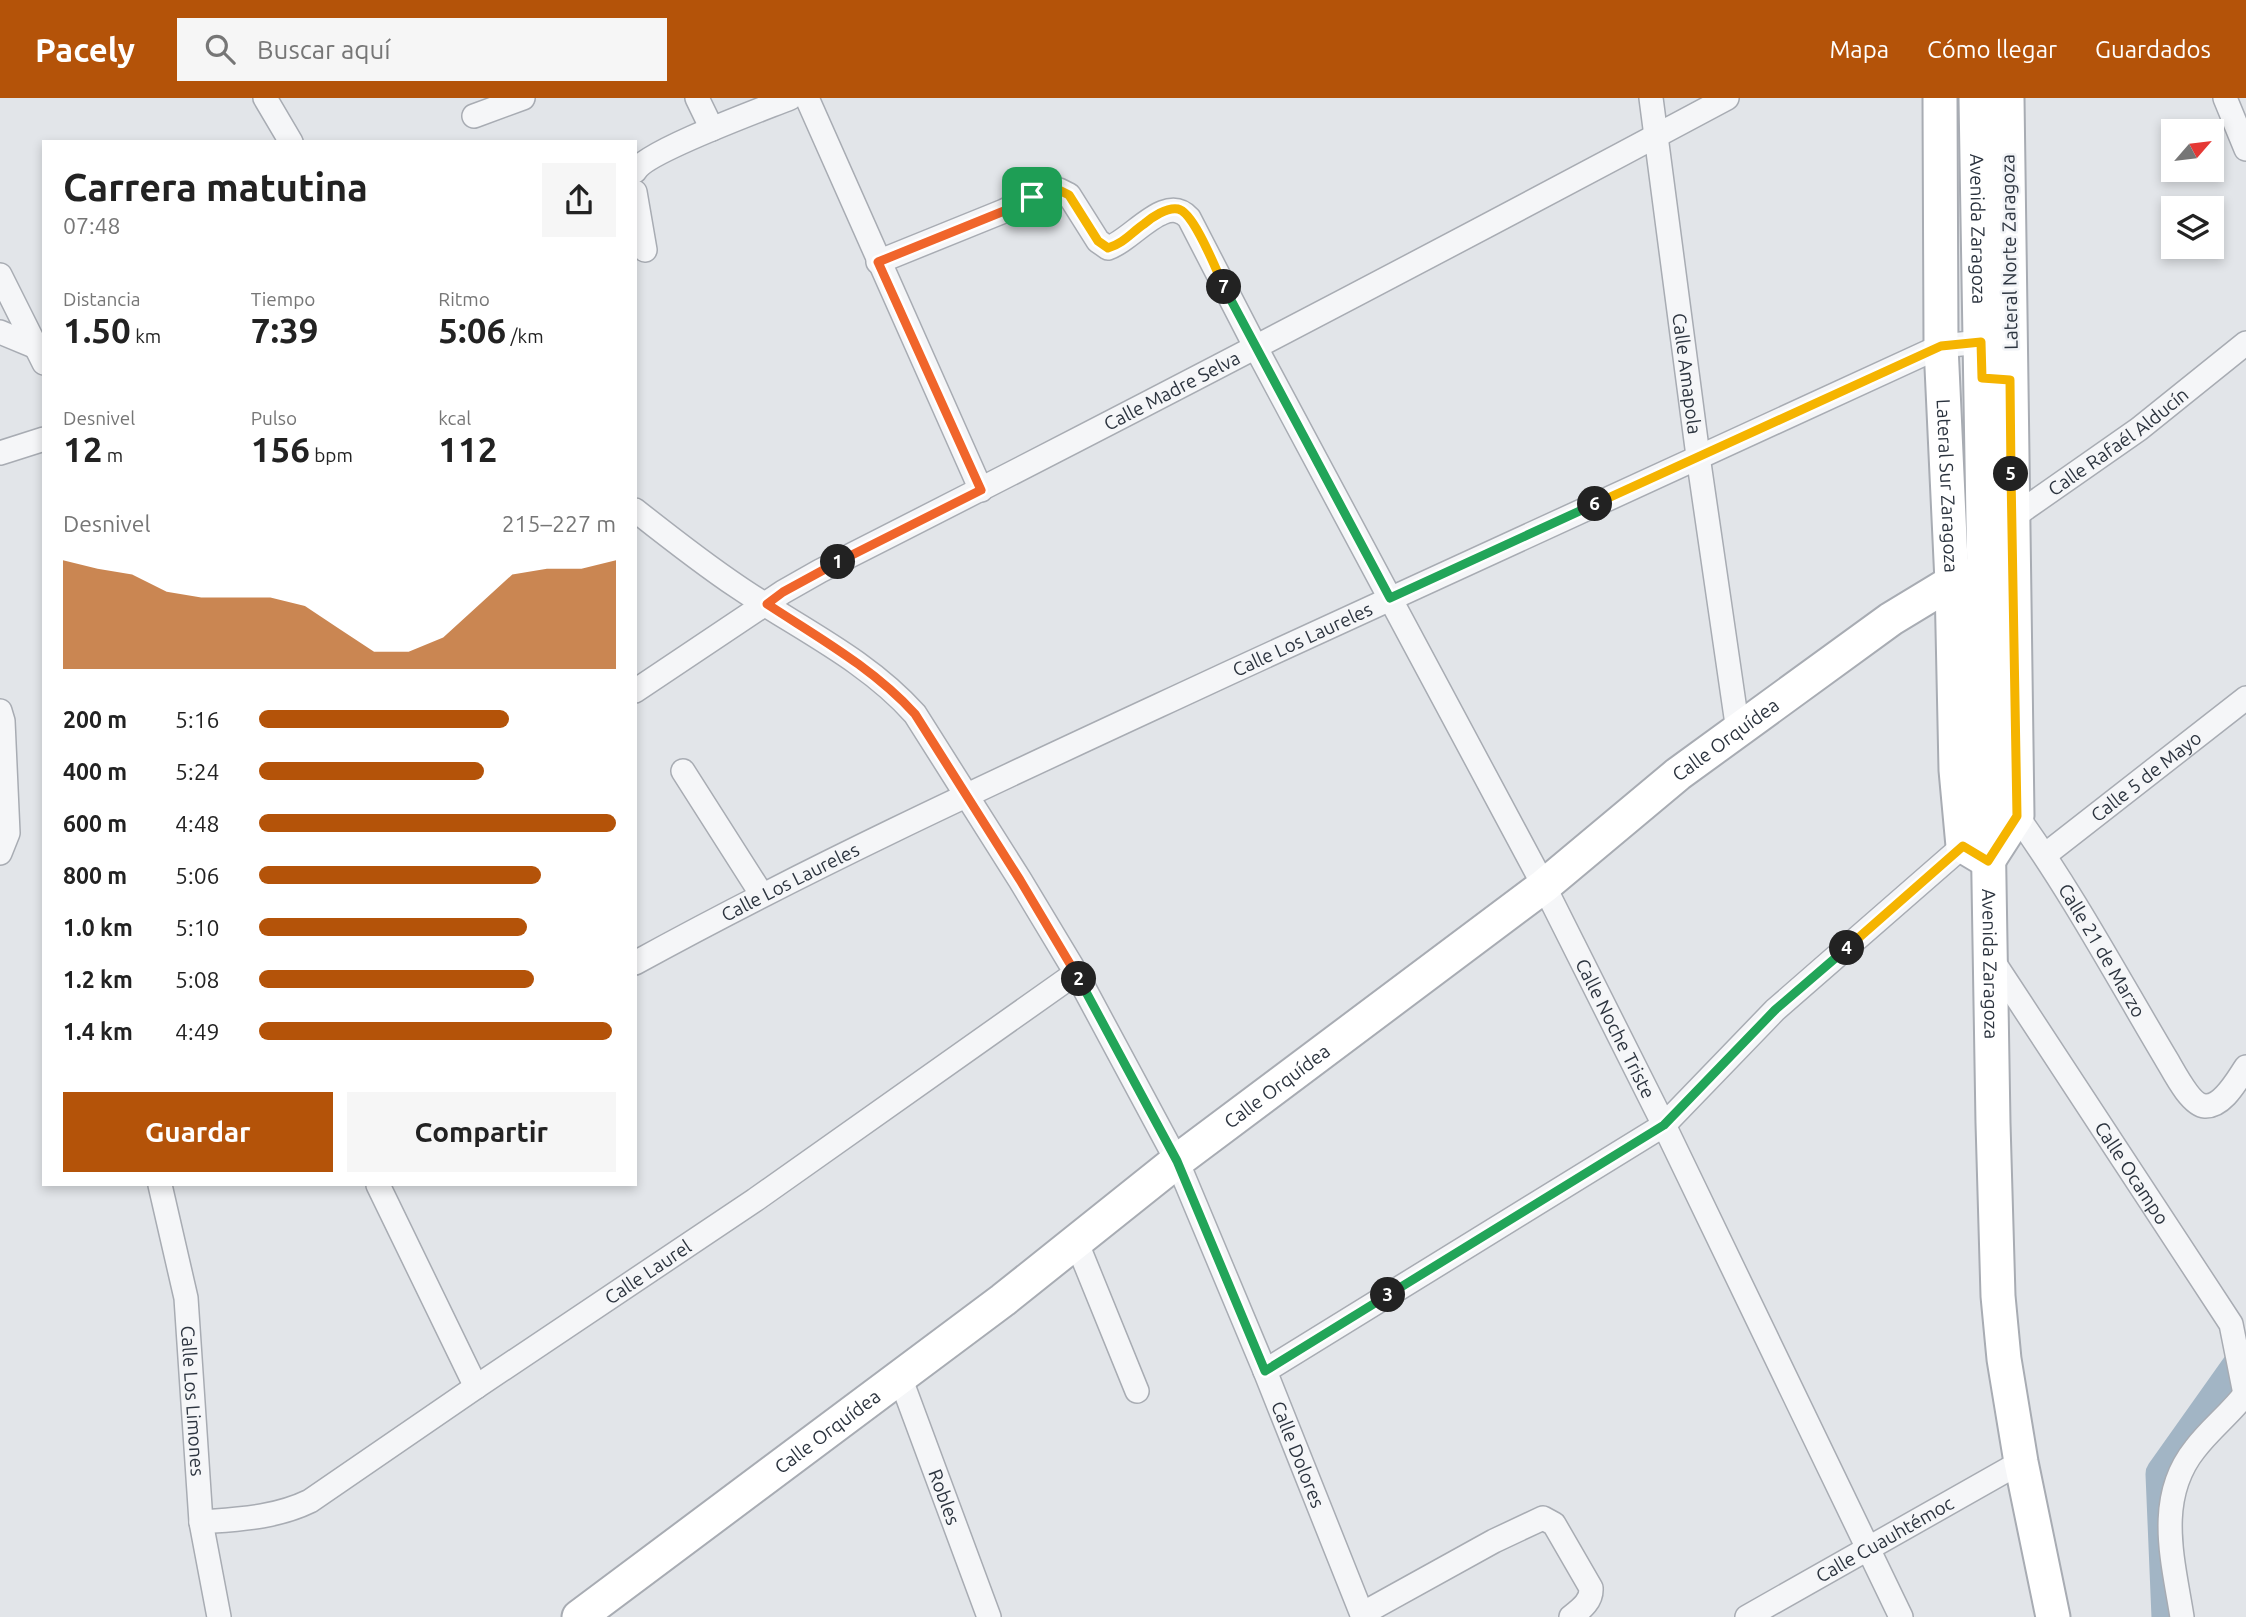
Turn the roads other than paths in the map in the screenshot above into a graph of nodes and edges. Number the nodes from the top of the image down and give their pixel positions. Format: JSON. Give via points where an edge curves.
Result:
{"nodes":[{"id":1,"x":265,"y":98,"type":"edge"},
{"id":2,"x":523,"y":98,"type":"edge"},
{"id":3,"x":697,"y":98,"type":"edge"},
{"id":4,"x":790,"y":98,"type":"edge"},
{"id":5,"x":807,"y":98,"type":"edge"},
{"id":6,"x":1651,"y":98,"type":"edge"},
{"id":7,"x":1727,"y":98,"type":"edge"},
{"id":8,"x":1940,"y":98,"type":"edge"},
{"id":9,"x":1976,"y":98,"type":"edge"},
{"id":10,"x":2007,"y":98,"type":"edge"},
{"id":11,"x":2225,"y":98,"type":"edge"},
{"id":12,"x":474,"y":116,"type":"dead end"},
{"id":13,"x":712,"y":129,"type":"junction"},
{"id":14,"x":1657,"y":136,"type":"junction"},
{"id":15,"x":290,"y":140,"type":"edge"},
{"id":16,"x":2246,"y":149,"type":"edge"},
{"id":17,"x":637,"y":169,"type":"edge"},
{"id":18,"x":637,"y":204,"type":"edge"},
{"id":19,"x":645,"y":250,"type":"dead end"},
{"id":20,"x":878,"y":262,"type":"junction"},
{"id":21,"x":0,"y":275,"type":"edge"},
{"id":22,"x":0,"y":332,"type":"edge"},
{"id":23,"x":1981,"y":342,"type":"junction"},
{"id":24,"x":2246,"y":343,"type":"edge"},
{"id":25,"x":1255,"y":346,"type":"junction"},
{"id":26,"x":1941,"y":346,"type":"junction"},
{"id":27,"x":40,"y":355,"type":"edge"},
{"id":28,"x":1996,"y":379,"type":"junction"},
{"id":29,"x":42,"y":440,"type":"edge"},
{"id":30,"x":0,"y":453,"type":"edge"},
{"id":31,"x":1698,"y":456,"type":"junction"},
{"id":32,"x":981,"y":490,"type":"junction"},
{"id":33,"x":637,"y":512,"type":"edge"},
{"id":34,"x":1998,"y":526,"type":"junction"},
{"id":35,"x":1985,"y":571,"type":"junction"},
{"id":36,"x":1952,"y":582,"type":"junction"},
{"id":37,"x":1390,"y":598,"type":"junction"},
{"id":38,"x":767,"y":604,"type":"junction"},
{"id":39,"x":637,"y":690,"type":"edge"},
{"id":40,"x":2246,"y":698,"type":"edge"},
{"id":41,"x":0,"y":710,"type":"edge"},
{"id":42,"x":1738,"y":731,"type":"junction"},
{"id":43,"x":683,"y":771,"type":"dead end"},
{"id":44,"x":966,"y":795,"type":"junction"},
{"id":45,"x":2017,"y":816,"type":"junction"},
{"id":46,"x":0,"y":853,"type":"edge"},
{"id":47,"x":1975,"y":853,"type":"junction"},
{"id":48,"x":2045,"y":855,"type":"junction"},
{"id":49,"x":1544,"y":886,"type":"junction"},
{"id":50,"x":762,"y":895,"type":"junction"},
{"id":51,"x":1991,"y":957,"type":"junction"},
{"id":52,"x":637,"y":962,"type":"edge"},
{"id":53,"x":1076,"y":973,"type":"junction"},
{"id":54,"x":2246,"y":1067,"type":"edge"},
{"id":55,"x":1664,"y":1125,"type":"junction"},
{"id":56,"x":1177,"y":1161,"type":"junction"},
{"id":57,"x":160,"y":1186,"type":"edge"},
{"id":58,"x":378,"y":1186,"type":"edge"},
{"id":59,"x":1076,"y":1241,"type":"junction"},
{"id":60,"x":1265,"y":1371,"type":"junction"},
{"id":61,"x":900,"y":1377,"type":"junction"},
{"id":62,"x":476,"y":1387,"type":"junction"},
{"id":63,"x":1137,"y":1391,"type":"dead end"},
{"id":64,"x":2244,"y":1392,"type":"edge"},
{"id":65,"x":2021,"y":1462,"type":"junction"},
{"id":66,"x":201,"y":1522,"type":"junction"},
{"id":67,"x":1866,"y":1549,"type":"junction"},
{"id":68,"x":1362,"y":1615,"type":"edge"},
{"id":69,"x":219,"y":1617,"type":"edge"},
{"id":70,"x":579,"y":1617,"type":"edge"},
{"id":71,"x":989,"y":1617,"type":"edge"},
{"id":72,"x":1571,"y":1617,"type":"edge"},
{"id":73,"x":1747,"y":1617,"type":"edge"},
{"id":74,"x":1901,"y":1617,"type":"edge"},
{"id":75,"x":2053,"y":1617,"type":"edge"},
{"id":76,"x":2182,"y":1617,"type":"edge"}],
"edges":[{"from":1,"to":15,"type":"street"},
{"from":2,"to":12,"type":"street"},
{"from":3,"to":13,"type":"street"},
{"from":4,"to":13,"type":"street"},
{"from":5,"to":20,"type":"street"},
{"from":6,"to":14,"type":"street","name":"Calle Amapola"},
{"from":7,"to":14,"type":"street","name":"Calle Madre Selva"},
{"from":8,"to":26,"type":"street","name":"Lateral Sur Zaragoza"},
{"from":9,"to":23,"type":"street","name":"Avenida Zaragoza"},
{"from":10,"to":28,"type":"street","name":"Lateral Norte Zaragoza"},
{"from":11,"to":16,"type":"street"},
{"from":13,"to":17,"type":"street","via":[[646,160]]},
{"from":14,"to":25,"type":"street","name":"Calle Madre Selva"},
{"from":14,"to":31,"type":"street","name":"Calle Amapola"},
{"from":18,"to":19,"type":"street"},
{"from":20,"to":25,"type":"street","name":"Calle Noche Triste","via":[[1048,189],[1069,195],[1098,241],[1108,248],[1121,244],[1144,223],[1176,209],[1189,218]]},
{"from":20,"to":32,"type":"street"},
{"from":21,"to":27,"type":"street"},
{"from":22,"to":27,"type":"street"},
{"from":23,"to":26,"type":"street","name":"Calle Los Laureles"},
{"from":23,"to":28,"type":"street","name":"Avenida Zaragoza"},
{"from":24,"to":34,"type":"street","name":"Calle Rafaél Alducín","via":[[2139,429]]},
{"from":25,"to":32,"type":"street","name":"Calle Madre Selva"},
{"from":25,"to":37,"type":"street","name":"Calle Noche Triste"},
{"from":26,"to":31,"type":"street","name":"Calle Los Laureles"},
{"from":26,"to":36,"type":"street","name":"Lateral Sur Zaragoza"},
{"from":28,"to":34,"type":"street","name":"Lateral Norte Zaragoza"},
{"from":29,"to":30,"type":"street"},
{"from":31,"to":37,"type":"street","name":"Calle Los Laureles"},
{"from":31,"to":42,"type":"street","name":"Calle Amapola"},
{"from":32,"to":38,"type":"street","name":"Calle Madre Selva","via":[[820,571]]},
{"from":33,"to":38,"type":"street","name":"Calle Dolores"},
{"from":34,"to":35,"type":"street","name":"Avenida Zaragoza"},
{"from":34,"to":45,"type":"street","name":"Lateral Norte Zaragoza"},
{"from":35,"to":36,"type":"street","name":"Calle Orquídea"},
{"from":35,"to":47,"type":"street","name":"Avenida Zaragoza"},
{"from":36,"to":42,"type":"street","name":"Calle Orquídea","via":[[1891,619]]},
{"from":36,"to":47,"type":"street","name":"Lateral Sur Zaragoza","via":[[1956,770]]},
{"from":37,"to":44,"type":"street","name":"Calle Los Laureles"},
{"from":37,"to":49,"type":"street","name":"Calle Noche Triste"},
{"from":38,"to":39,"type":"street","name":"Calle Madre Selva"},
{"from":38,"to":44,"type":"street","name":"Calle Dolores","via":[[896,693],[915,714]]},
{"from":40,"to":48,"type":"street","name":"Calle 5 de Mayo"},
{"from":41,"to":46,"type":"street","via":[[8,832]]},
{"from":42,"to":49,"type":"street","name":"Calle Orquídea","via":[[1678,774]]},
{"from":43,"to":50,"type":"street"},
{"from":44,"to":50,"type":"street","name":"Calle Los Laureles"},
{"from":44,"to":53,"type":"street","name":"Calle Dolores"},
{"from":45,"to":47,"type":"street"},
{"from":45,"to":48,"type":"street","name":"Calle 21 de Marzo"},
{"from":47,"to":51,"type":"street","name":"Avenida Zaragoza"},
{"from":47,"to":55,"type":"street","via":[[1775,1010]]},
{"from":48,"to":54,"type":"street","name":"Calle 21 de Marzo","via":[[2196,1104],[2214,1104]]},
{"from":49,"to":55,"type":"street","name":"Calle Noche Triste"},
{"from":49,"to":56,"type":"street","name":"Calle Orquídea"},
{"from":50,"to":52,"type":"street","name":"Calle Los Laureles"},
{"from":51,"to":64,"type":"street","name":"Calle Ocampo","via":[[2231,1324]]},
{"from":51,"to":65,"type":"street","name":"Avenida Zaragoza","via":[[1998,1296]]},
{"from":53,"to":56,"type":"street","name":"Calle Dolores"},
{"from":53,"to":62,"type":"street","name":"Calle Laurel","via":[[755,1200]]},
{"from":55,"to":60,"type":"street"},
{"from":55,"to":67,"type":"street","name":"Calle Noche Triste"},
{"from":56,"to":59,"type":"street","name":"Calle Orquídea"},
{"from":56,"to":60,"type":"street","name":"Calle Dolores"},
{"from":57,"to":66,"type":"street","name":"Calle Los Limones","via":[[186,1298]]},
{"from":58,"to":62,"type":"street"},
{"from":59,"to":61,"type":"street","name":"Calle Orquídea"},
{"from":59,"to":63,"type":"street"},
{"from":60,"to":68,"type":"street","name":"Calle Dolores"},
{"from":61,"to":70,"type":"street","name":"Calle Orquídea"},
{"from":61,"to":71,"type":"street","name":"Robles"},
{"from":62,"to":66,"type":"street","name":"Calle Laurel","via":[[288,1512]]},
{"from":64,"to":76,"type":"street","via":[[2192,1452],[2172,1495],[2168,1519]]},
{"from":65,"to":67,"type":"street","name":"Calle Cuauhtémoc"},
{"from":65,"to":75,"type":"street","name":"Avenida Zaragoza"},
{"from":66,"to":69,"type":"street","name":"Calle Los Limones"},
{"from":67,"to":73,"type":"street","name":"Calle Cuauhtémoc"},
{"from":67,"to":74,"type":"street","name":"Calle Noche Triste"},
{"from":68,"to":72,"type":"street","via":[[1543,1518],[1553,1524],[1592,1595]]}]}
